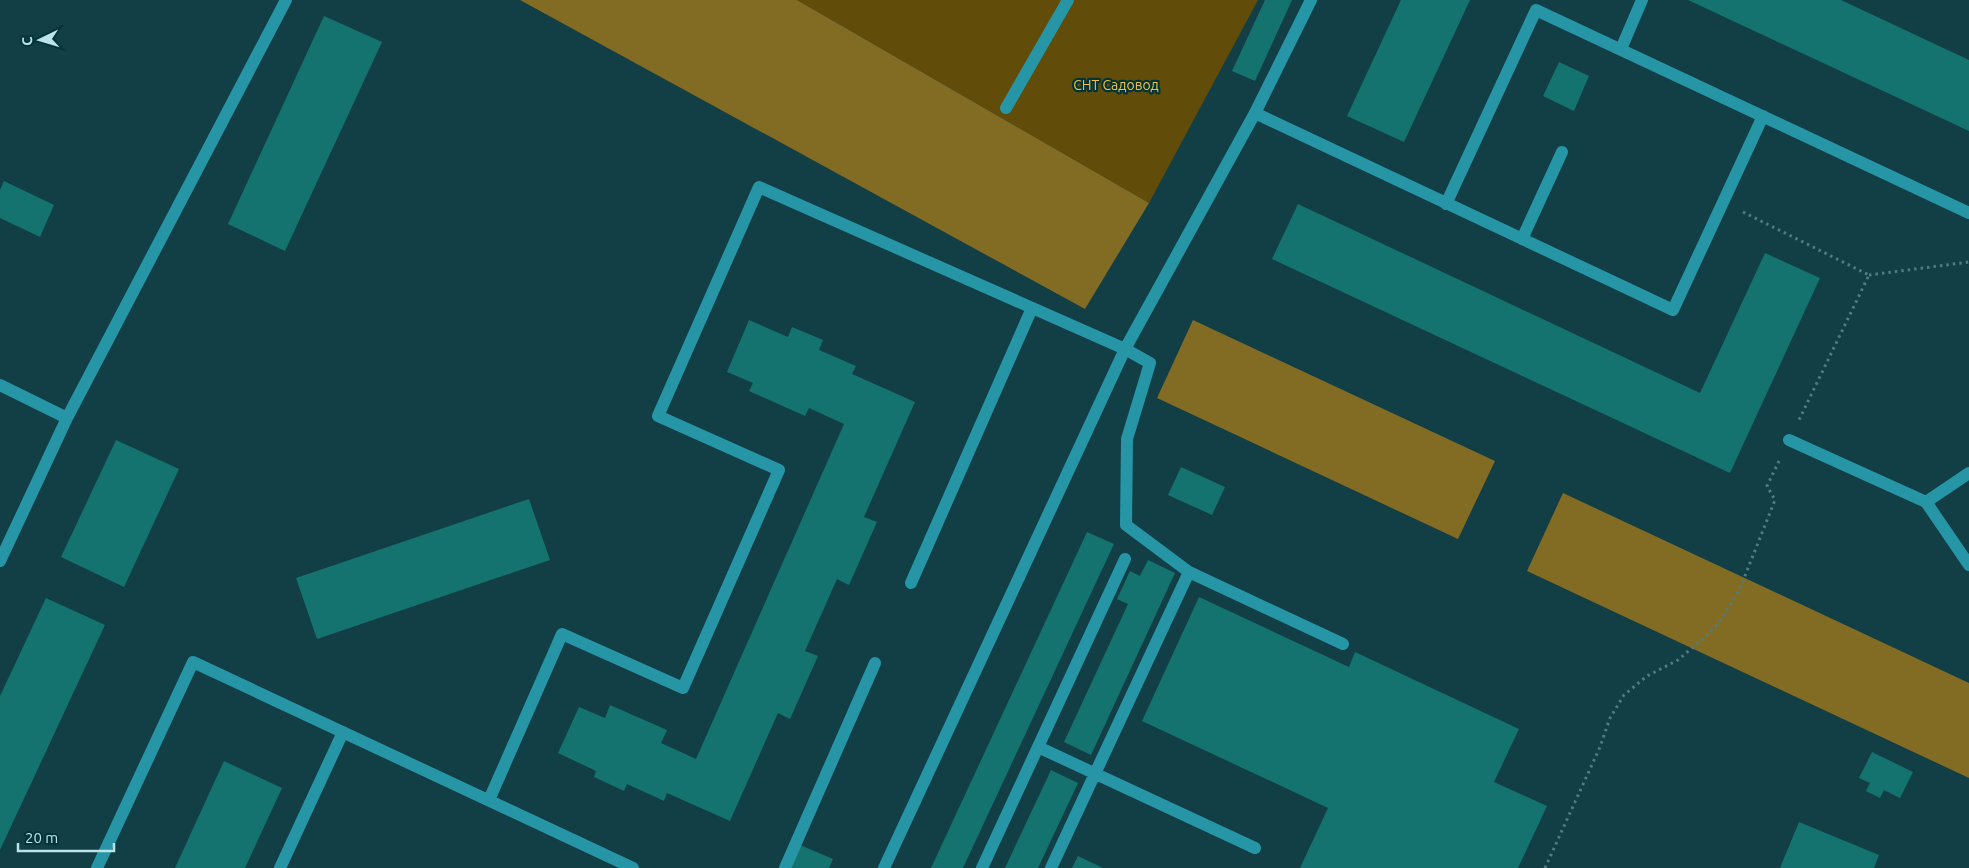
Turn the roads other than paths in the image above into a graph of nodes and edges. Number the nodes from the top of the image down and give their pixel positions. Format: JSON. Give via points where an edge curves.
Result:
{"nodes":[{"id":1,"x":286,"y":0,"type":"edge"},
{"id":2,"x":1068,"y":0,"type":"edge"},
{"id":3,"x":1311,"y":0,"type":"edge"},
{"id":4,"x":1642,"y":0,"type":"edge"},
{"id":5,"x":1620,"y":49,"type":"junction"},
{"id":6,"x":1006,"y":108,"type":"dead end"},
{"id":7,"x":1255,"y":113,"type":"junction"},
{"id":8,"x":1763,"y":116,"type":"junction"},
{"id":9,"x":1562,"y":152,"type":"dead end"},
{"id":10,"x":1446,"y":204,"type":"junction"},
{"id":11,"x":1969,"y":212,"type":"edge"},
{"id":12,"x":1522,"y":239,"type":"junction"},
{"id":13,"x":1032,"y":308,"type":"junction"},
{"id":14,"x":1125,"y":349,"type":"junction"},
{"id":15,"x":0,"y":385,"type":"edge"},
{"id":16,"x":66,"y":418,"type":"junction"},
{"id":17,"x":1789,"y":440,"type":"road end"},
{"id":18,"x":1969,"y":473,"type":"edge"},
{"id":19,"x":1926,"y":502,"type":"junction"},
{"id":20,"x":1125,"y":559,"type":"dead end"},
{"id":21,"x":0,"y":561,"type":"edge"},
{"id":22,"x":1969,"y":565,"type":"edge"},
{"id":23,"x":1189,"y":572,"type":"junction"},
{"id":24,"x":910,"y":583,"type":"dead end"},
{"id":25,"x":1343,"y":644,"type":"dead end"},
{"id":26,"x":876,"y":663,"type":"dead end"},
{"id":27,"x":343,"y":732,"type":"junction"},
{"id":28,"x":1038,"y":747,"type":"junction"},
{"id":29,"x":1096,"y":774,"type":"junction"},
{"id":30,"x":489,"y":800,"type":"junction"},
{"id":31,"x":1255,"y":848,"type":"dead end"},
{"id":32,"x":97,"y":868,"type":"edge"},
{"id":33,"x":280,"y":868,"type":"edge"},
{"id":34,"x":631,"y":868,"type":"edge"},
{"id":35,"x":785,"y":868,"type":"edge"},
{"id":36,"x":884,"y":868,"type":"edge"},
{"id":37,"x":982,"y":868,"type":"edge"},
{"id":38,"x":1051,"y":868,"type":"edge"}],
"edges":[{"from":1,"to":16,"type":"street"},
{"from":2,"to":6,"type":"street"},
{"from":3,"to":7,"type":"street"},
{"from":4,"to":5,"type":"street"},
{"from":5,"to":8,"type":"street"},
{"from":5,"to":10,"type":"street","via":[[1536,10]]},
{"from":7,"to":10,"type":"street"},
{"from":7,"to":14,"type":"street"},
{"from":8,"to":11,"type":"street"},
{"from":8,"to":12,"type":"street","via":[[1673,310]]},
{"from":9,"to":12,"type":"street"},
{"from":10,"to":12,"type":"street"},
{"from":13,"to":14,"type":"street"},
{"from":13,"to":24,"type":"street"},
{"from":13,"to":30,"type":"street","via":[[759,187],[658,416],[779,470],[688,679],[684,688],[562,634]]},
{"from":14,"to":23,"type":"street","via":[[1150,363],[1127,439],[1126,525]]},
{"from":14,"to":36,"type":"street"},
{"from":15,"to":16,"type":"street"},
{"from":16,"to":21,"type":"street"},
{"from":17,"to":19,"type":"street"},
{"from":18,"to":19,"type":"street"},
{"from":19,"to":22,"type":"street"},
{"from":20,"to":28,"type":"street"},
{"from":23,"to":25,"type":"street"},
{"from":23,"to":29,"type":"street"},
{"from":26,"to":35,"type":"street"},
{"from":27,"to":30,"type":"street"},
{"from":27,"to":32,"type":"street","via":[[193,662]]},
{"from":27,"to":33,"type":"street"},
{"from":28,"to":29,"type":"street"},
{"from":28,"to":37,"type":"street"},
{"from":29,"to":31,"type":"street"},
{"from":29,"to":38,"type":"street"},
{"from":30,"to":34,"type":"street"}]}
